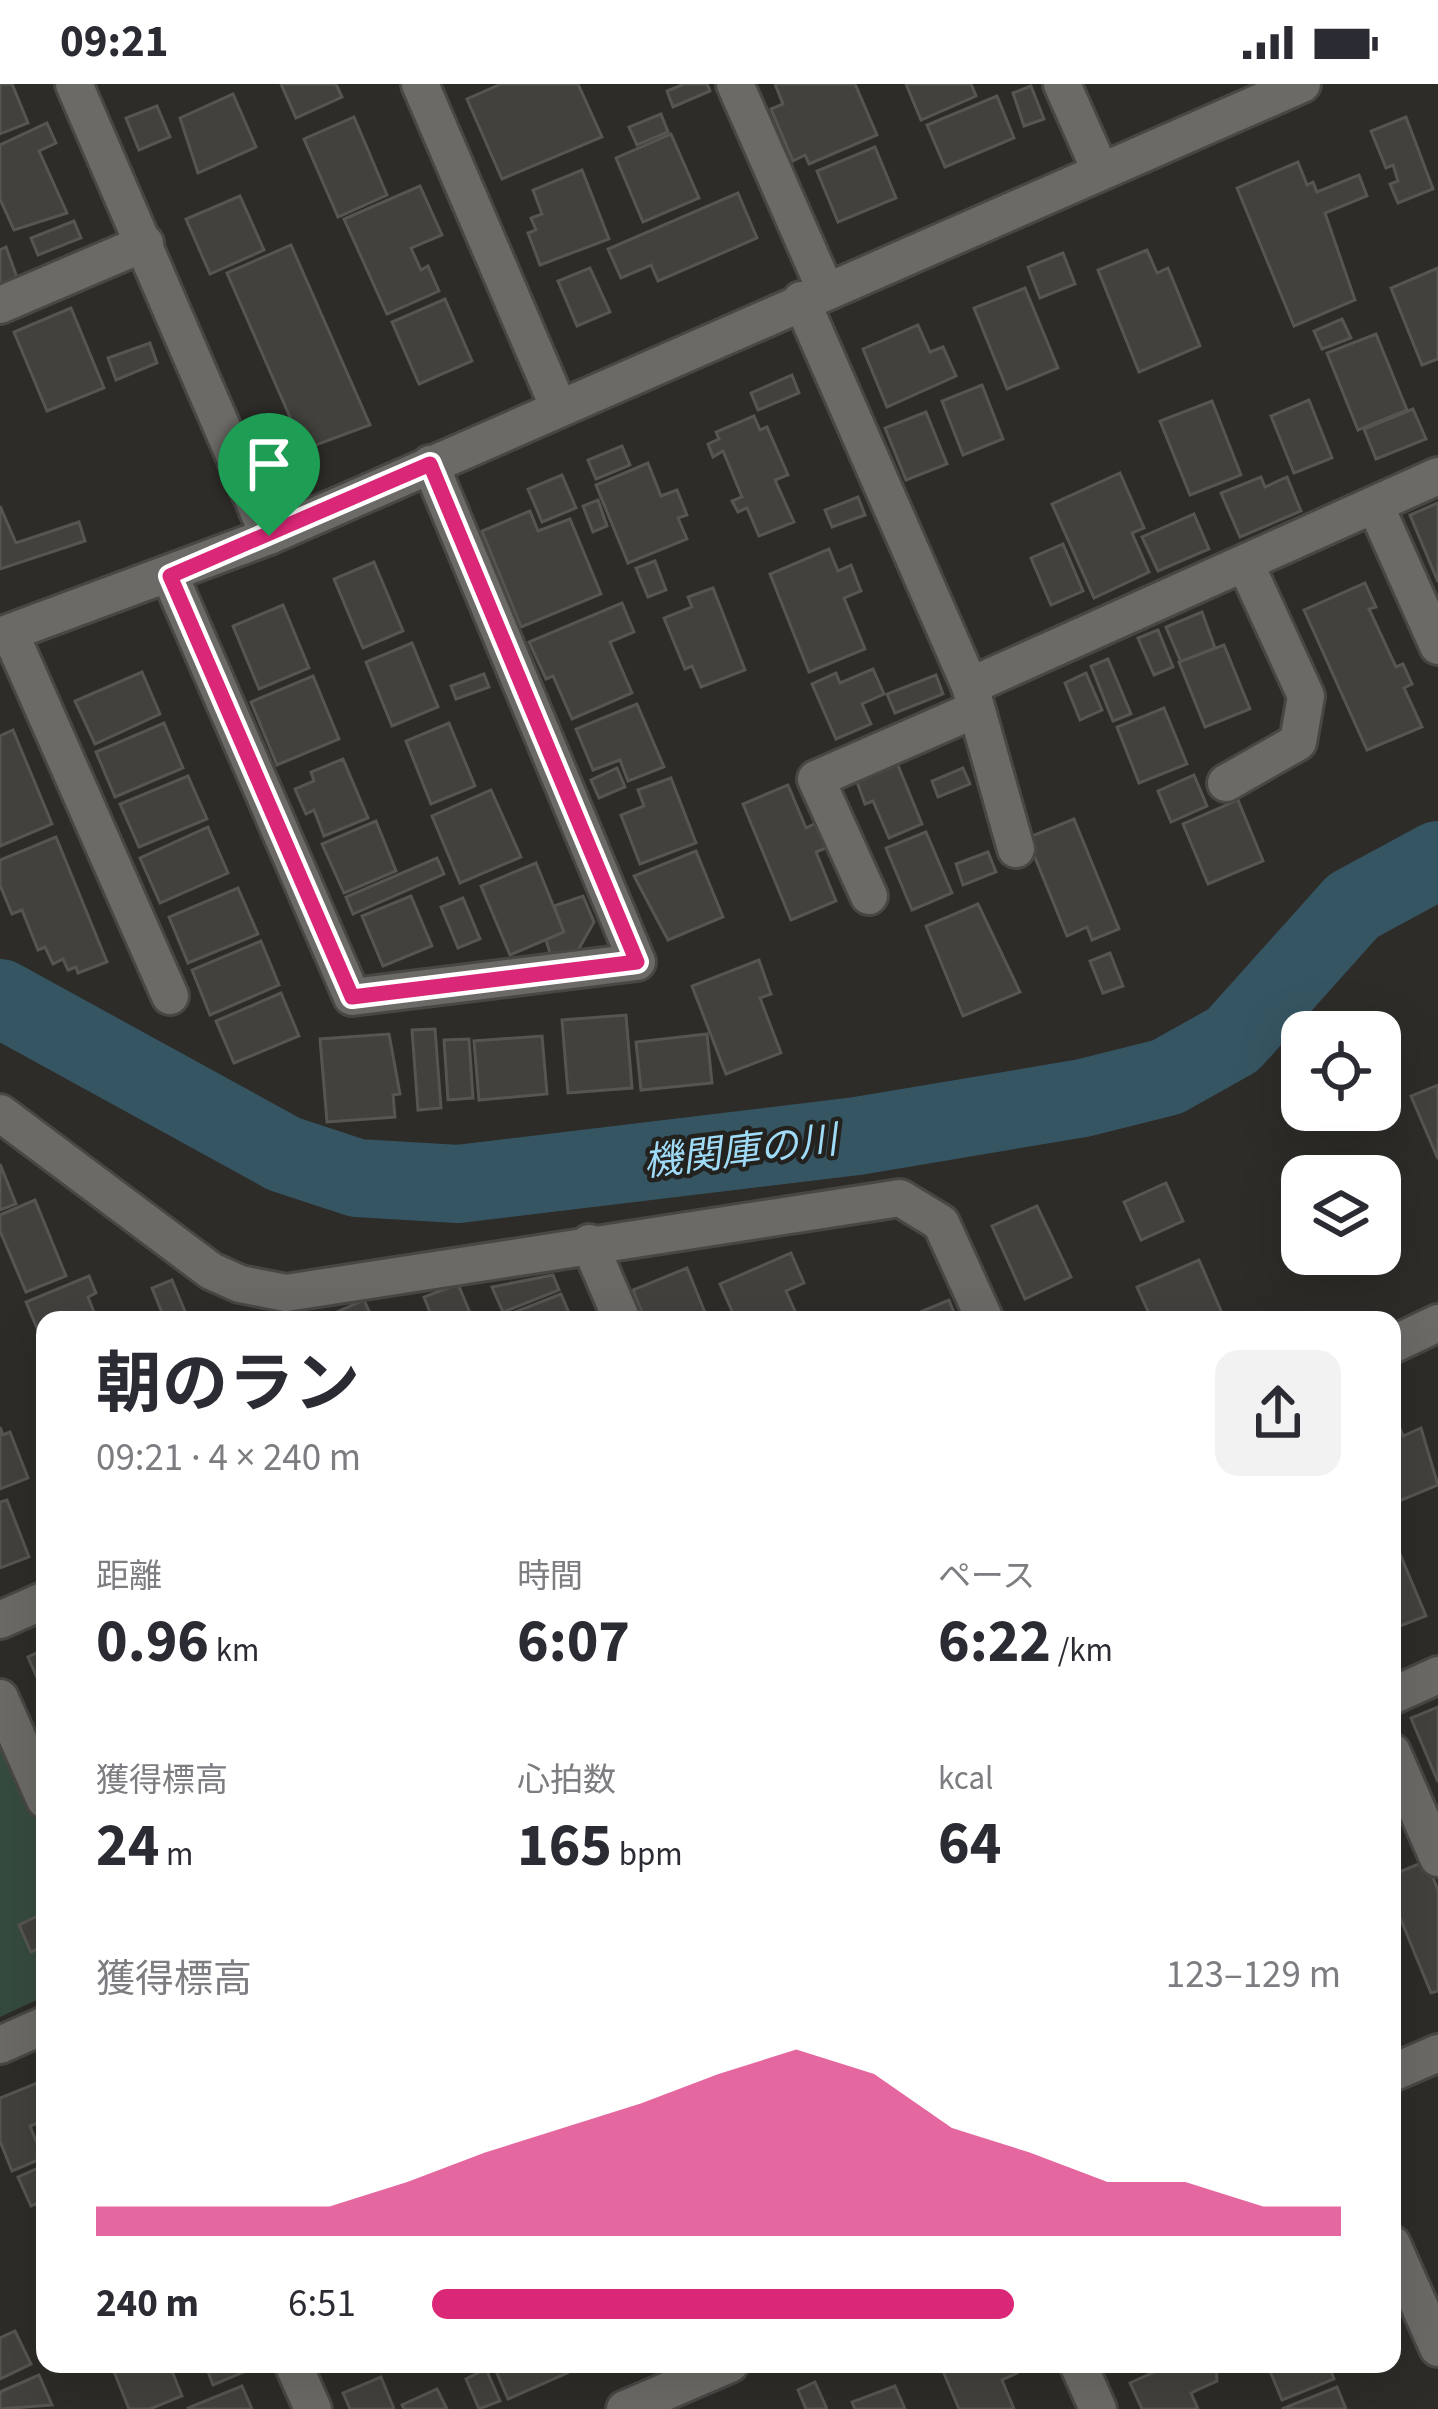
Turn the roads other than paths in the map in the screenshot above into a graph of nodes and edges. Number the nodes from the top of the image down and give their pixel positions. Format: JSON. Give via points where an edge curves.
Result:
{"nodes":[{"id":1,"x":74,"y":84,"type":"edge"},
{"id":2,"x":420,"y":84,"type":"edge"},
{"id":3,"x":734,"y":84,"type":"edge"},
{"id":4,"x":1062,"y":84,"type":"edge"},
{"id":5,"x":1302,"y":84,"type":"edge"},
{"id":6,"x":1100,"y":170,"type":"junction"},
{"id":7,"x":146,"y":243,"type":"junction"},
{"id":8,"x":813,"y":294,"type":"junction"},
{"id":9,"x":0,"y":305,"type":"edge"},
{"id":10,"x":558,"y":406,"type":"junction"},
{"id":11,"x":430,"y":464,"type":"junction"},
{"id":12,"x":1438,"y":476,"type":"edge"},
{"id":13,"x":1375,"y":505,"type":"junction"},
{"id":14,"x":269,"y":536,"type":"junction"},
{"id":15,"x":1245,"y":563,"type":"junction"},
{"id":16,"x":170,"y":576,"type":"junction"},
{"id":17,"x":5,"y":634,"type":"edge"},
{"id":18,"x":1438,"y":646,"type":"edge"},
{"id":19,"x":972,"y":698,"type":"junction"},
{"id":20,"x":1226,"y":783,"type":"dead end"},
{"id":21,"x":1016,"y":849,"type":"dead end"},
{"id":22,"x":869,"y":896,"type":"dead end"},
{"id":23,"x":170,"y":996,"type":"dead end"},
{"id":24,"x":0,"y":1113,"type":"edge"},
{"id":25,"x":589,"y":1244,"type":"junction"},
{"id":26,"x":242,"y":1302,"type":"edge"},
{"id":27,"x":618,"y":1311,"type":"edge"},
{"id":28,"x":981,"y":1311,"type":"edge"},
{"id":29,"x":1438,"y":1323,"type":"edge"},
{"id":30,"x":1401,"y":1341,"type":"edge"},
{"id":31,"x":36,"y":1604,"type":"edge"},
{"id":32,"x":0,"y":1619,"type":"edge"},
{"id":33,"x":1438,"y":1675,"type":"edge"},
{"id":34,"x":1401,"y":1692,"type":"edge"},
{"id":35,"x":0,"y":1698,"type":"edge"},
{"id":36,"x":1401,"y":1773,"type":"edge"},
{"id":37,"x":36,"y":1780,"type":"edge"},
{"id":38,"x":1438,"y":1858,"type":"edge"},
{"id":39,"x":36,"y":2029,"type":"edge"},
{"id":40,"x":0,"y":2045,"type":"edge"},
{"id":41,"x":1438,"y":2053,"type":"edge"},
{"id":42,"x":1401,"y":2069,"type":"edge"},
{"id":43,"x":1401,"y":2264,"type":"edge"},
{"id":44,"x":1438,"y":2348,"type":"edge"},
{"id":45,"x":297,"y":2373,"type":"edge"},
{"id":46,"x":1082,"y":2373,"type":"edge"},
{"id":47,"x":697,"y":2384,"type":"edge"},
{"id":48,"x":313,"y":2409,"type":"edge"},
{"id":49,"x":625,"y":2409,"type":"edge"},
{"id":50,"x":1098,"y":2409,"type":"edge"}],
"edges":[{"from":1,"to":7,"type":"street"},
{"from":2,"to":10,"type":"street"},
{"from":3,"to":8,"type":"street"},
{"from":4,"to":6,"type":"street"},
{"from":5,"to":6,"type":"street"},
{"from":6,"to":8,"type":"street"},
{"from":7,"to":9,"type":"street"},
{"from":7,"to":14,"type":"street"},
{"from":8,"to":10,"type":"street"},
{"from":8,"to":19,"type":"street"},
{"from":10,"to":11,"type":"street"},
{"from":11,"to":14,"type":"street"},
{"from":11,"to":16,"type":"street","via":[[637,962],[352,997]]},
{"from":12,"to":13,"type":"street"},
{"from":13,"to":15,"type":"street"},
{"from":13,"to":18,"type":"street"},
{"from":14,"to":16,"type":"street"},
{"from":15,"to":19,"type":"street"},
{"from":15,"to":20,"type":"street","via":[[1306,696],[1298,742]]},
{"from":16,"to":17,"type":"street"},
{"from":17,"to":23,"type":"street"},
{"from":19,"to":21,"type":"street"},
{"from":19,"to":22,"type":"street","via":[[816,778]]},
{"from":24,"to":26,"type":"street"},
{"from":25,"to":26,"type":"street"},
{"from":25,"to":27,"type":"street"},
{"from":25,"to":28,"type":"street","via":[[900,1198],[941,1222]]},
{"from":29,"to":30,"type":"street"},
{"from":31,"to":32,"type":"street"},
{"from":33,"to":34,"type":"street"},
{"from":35,"to":37,"type":"street"},
{"from":36,"to":38,"type":"street"},
{"from":39,"to":40,"type":"street"},
{"from":41,"to":42,"type":"street"},
{"from":43,"to":44,"type":"street"},
{"from":45,"to":48,"type":"street"},
{"from":46,"to":50,"type":"street"},
{"from":47,"to":49,"type":"street"}]}
